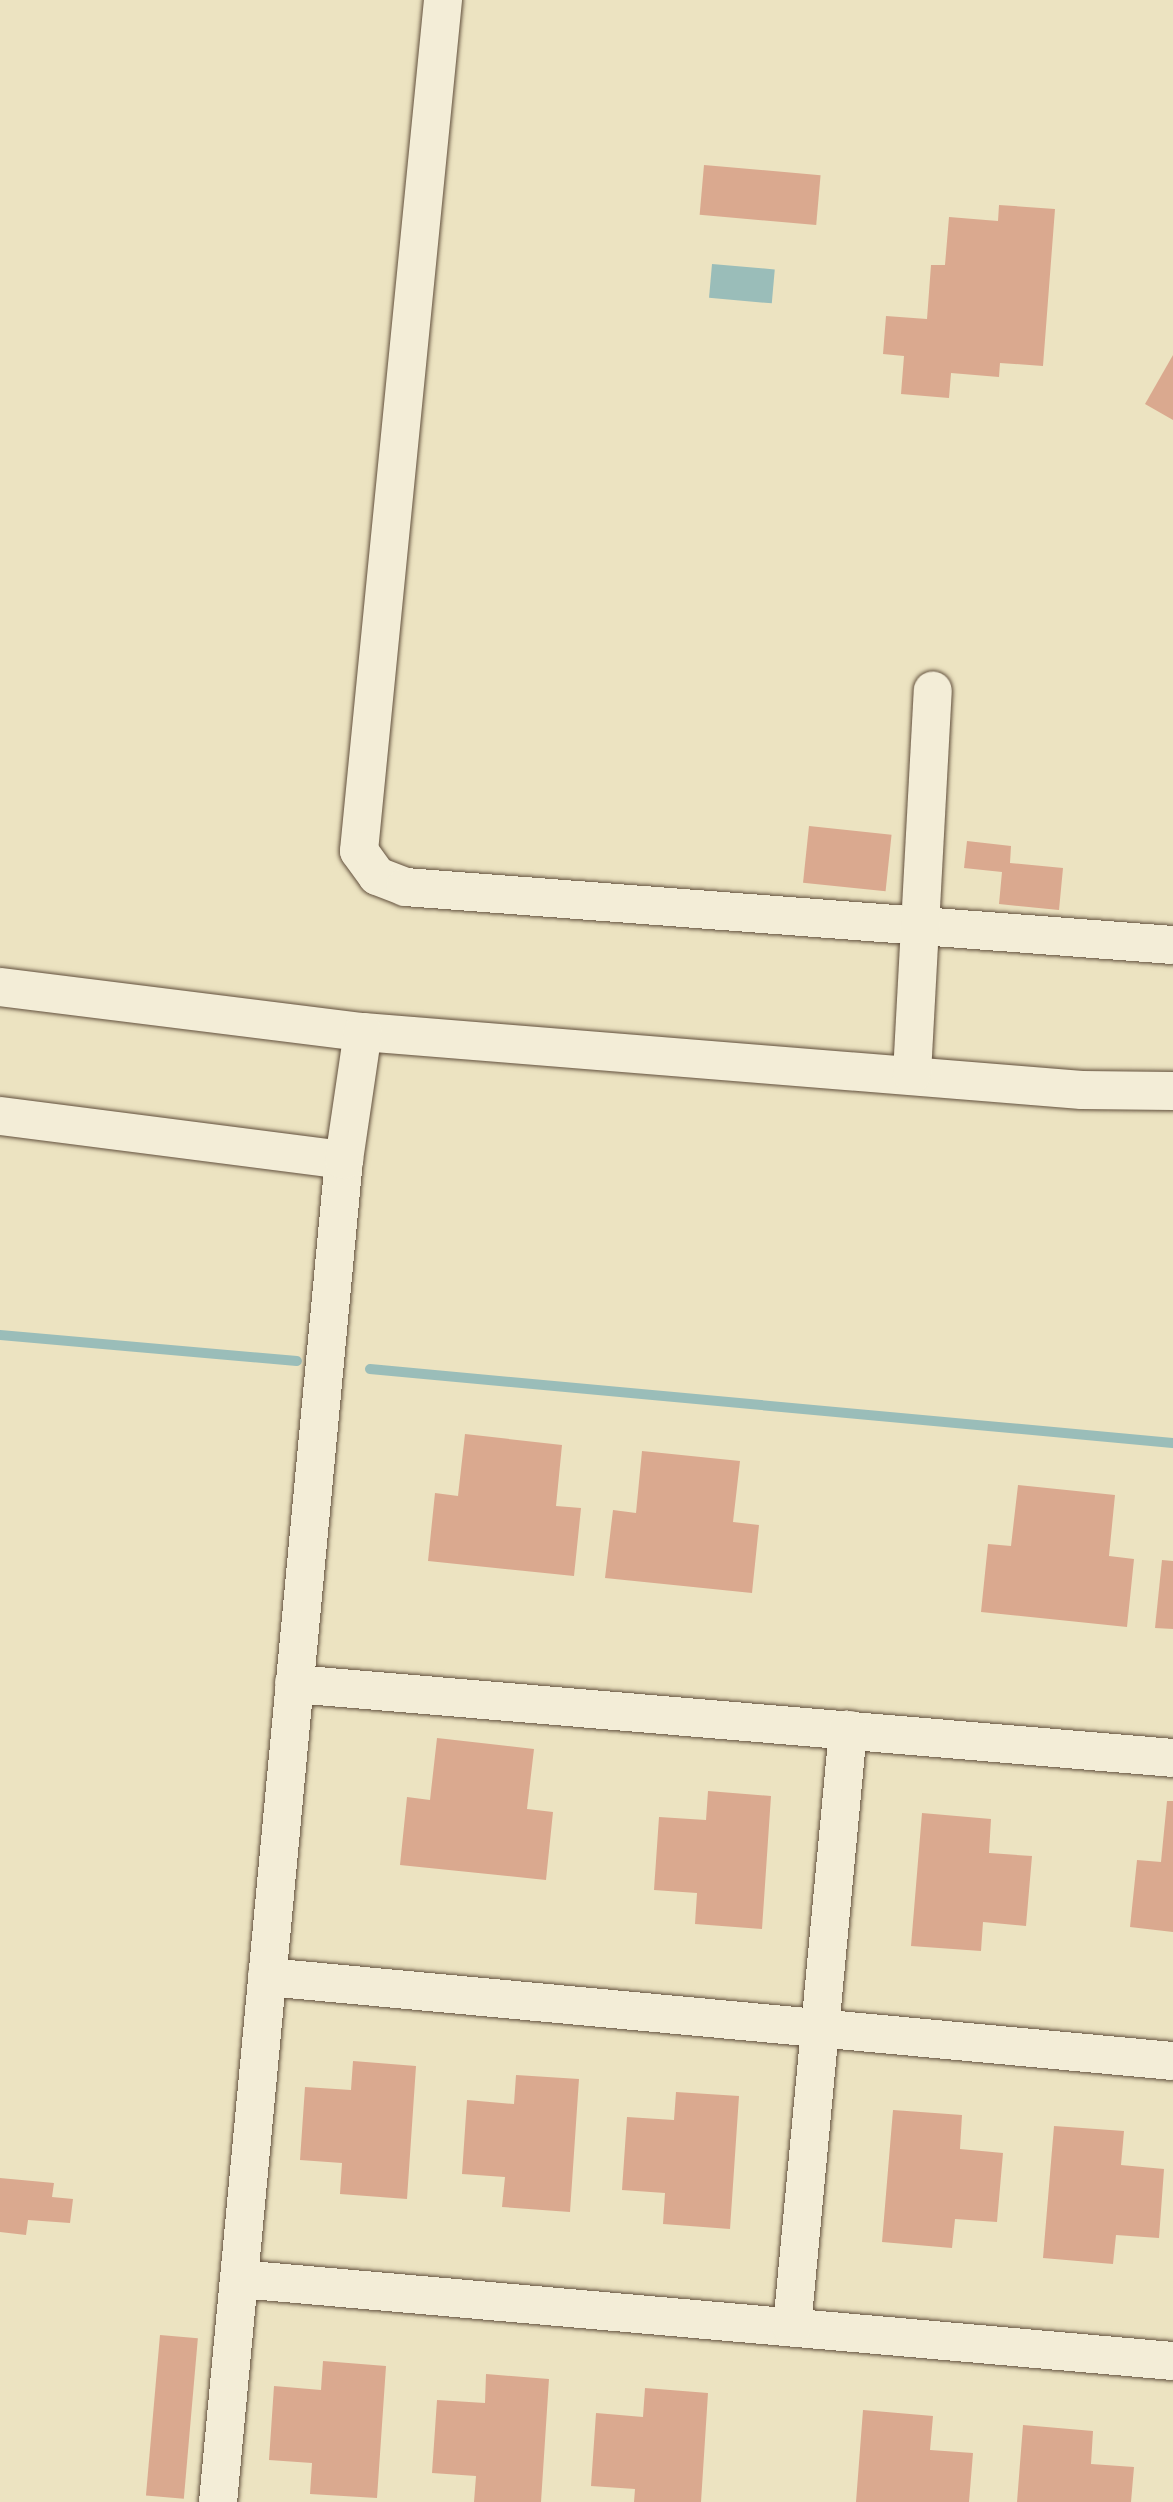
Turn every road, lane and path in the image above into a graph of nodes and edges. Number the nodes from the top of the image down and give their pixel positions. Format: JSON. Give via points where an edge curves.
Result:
{"nodes":[{"id":1,"x":443,"y":0,"type":"edge"},
{"id":2,"x":933,"y":691,"type":"dead end"},
{"id":3,"x":918,"y":925,"type":"junction"},
{"id":4,"x":1173,"y":944,"type":"edge"},
{"id":5,"x":0,"y":987,"type":"edge"},
{"id":6,"x":363,"y":1032,"type":"junction"},
{"id":7,"x":912,"y":1074,"type":"junction"},
{"id":8,"x":1173,"y":1091,"type":"edge"},
{"id":9,"x":0,"y":1116,"type":"edge"},
{"id":10,"x":344,"y":1160,"type":"junction"},
{"id":11,"x":294,"y":1684,"type":"junction"},
{"id":12,"x":848,"y":1730,"type":"junction"},
{"id":13,"x":1173,"y":1758,"type":"edge"},
{"id":14,"x":267,"y":1977,"type":"junction"},
{"id":15,"x":821,"y":2028,"type":"junction"},
{"id":16,"x":1173,"y":2060,"type":"edge"},
{"id":17,"x":239,"y":2279,"type":"junction"},
{"id":18,"x":792,"y":2327,"type":"junction"},
{"id":19,"x":1173,"y":2361,"type":"edge"},
{"id":20,"x":218,"y":2502,"type":"edge"}],
"edges":[{"from":1,"to":3,"type":"street","via":[[359,851],[377,876],[405,887]]},
{"from":2,"to":3,"type":"street"},
{"from":3,"to":4,"type":"street"},
{"from":3,"to":7,"type":"street"},
{"from":5,"to":6,"type":"street"},
{"from":6,"to":7,"type":"street"},
{"from":6,"to":10,"type":"street"},
{"from":7,"to":8,"type":"street"},
{"from":9,"to":10,"type":"street"},
{"from":10,"to":11,"type":"street"},
{"from":11,"to":12,"type":"street"},
{"from":11,"to":14,"type":"street"},
{"from":12,"to":13,"type":"street"},
{"from":12,"to":15,"type":"street"},
{"from":14,"to":15,"type":"street"},
{"from":14,"to":17,"type":"street"},
{"from":15,"to":16,"type":"street"},
{"from":15,"to":18,"type":"street"},
{"from":17,"to":18,"type":"street"},
{"from":17,"to":20,"type":"street"},
{"from":18,"to":19,"type":"street"}]}
